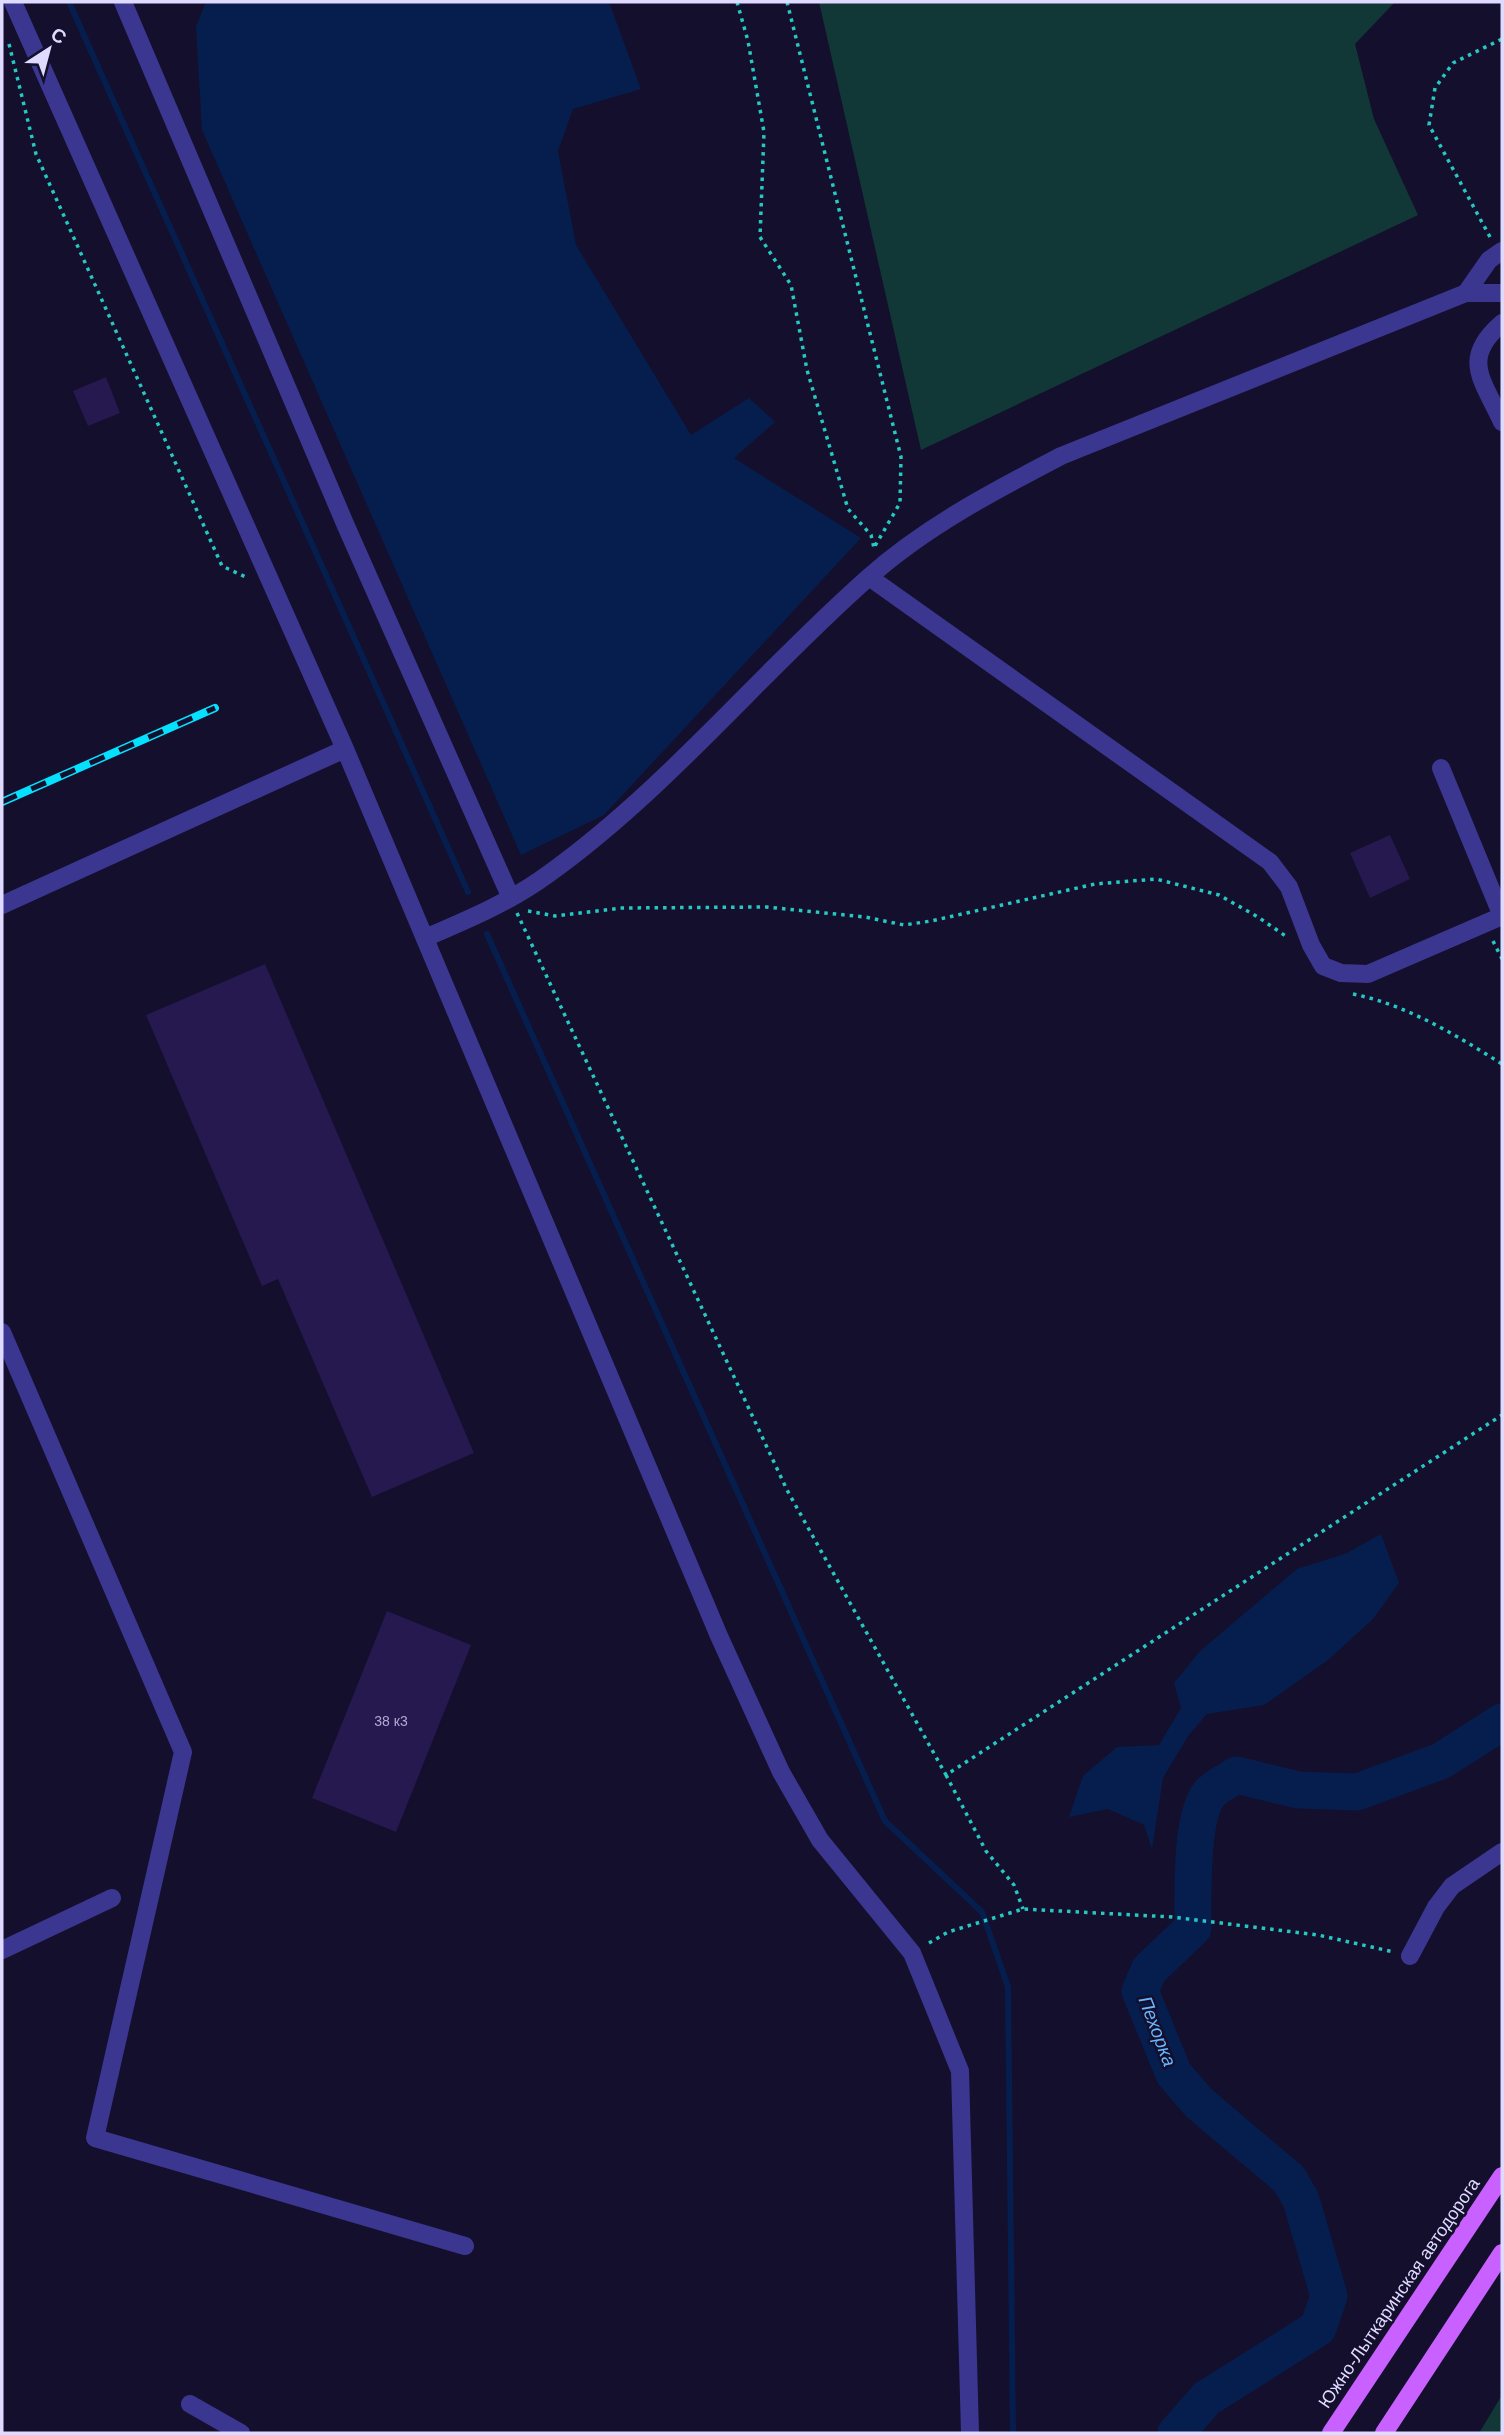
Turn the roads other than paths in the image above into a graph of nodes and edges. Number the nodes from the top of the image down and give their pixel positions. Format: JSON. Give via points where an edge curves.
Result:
{"nodes":[{"id":1,"x":13,"y":2,"type":"edge"},
{"id":2,"x":122,"y":2,"type":"edge"},
{"id":3,"x":1501,"y":252,"type":"edge"},
{"id":4,"x":1466,"y":293,"type":"junction"},
{"id":5,"x":1502,"y":293,"type":"edge"},
{"id":6,"x":1502,"y":323,"type":"edge"},
{"id":7,"x":1502,"y":422,"type":"edge"},
{"id":8,"x":871,"y":575,"type":"junction"},
{"id":9,"x":345,"y":749,"type":"junction"},
{"id":10,"x":1441,"y":768,"type":"dead end"},
{"id":11,"x":513,"y":903,"type":"junction"},
{"id":12,"x":2,"y":905,"type":"edge"},
{"id":13,"x":1502,"y":916,"type":"edge"},
{"id":14,"x":425,"y":937,"type":"junction"},
{"id":15,"x":2,"y":1332,"type":"edge"},
{"id":16,"x":1502,"y":1852,"type":"edge"},
{"id":17,"x":112,"y":1898,"type":"dead end"},
{"id":18,"x":2,"y":1950,"type":"edge"},
{"id":19,"x":1410,"y":1956,"type":"road end"},
{"id":20,"x":1502,"y":2176,"type":"edge"},
{"id":21,"x":466,"y":2246,"type":"dead end"},
{"id":22,"x":1502,"y":2253,"type":"edge"},
{"id":23,"x":190,"y":2404,"type":"dead end"},
{"id":24,"x":241,"y":2433,"type":"edge"},
{"id":25,"x":970,"y":2433,"type":"edge"},
{"id":26,"x":1331,"y":2433,"type":"edge"},
{"id":27,"x":1384,"y":2433,"type":"edge"}],
"edges":[{"from":1,"to":9,"type":"street"},
{"from":2,"to":11,"type":"street"},
{"from":3,"to":4,"type":"street","via":[[1489,260]]},
{"from":4,"to":5,"type":"street"},
{"from":4,"to":8,"type":"street","via":[[1060,456],[938,526]]},
{"from":6,"to":7,"type":"street","via":[[1483,342],[1477,357]]},
{"from":8,"to":11,"type":"street","via":[[637,800]]},
{"from":8,"to":13,"type":"street","via":[[1270,862],[1289,887],[1323,966],[1341,973],[1368,974]]},
{"from":9,"to":12,"type":"street"},
{"from":9,"to":14,"type":"street"},
{"from":10,"to":13,"type":"street"},
{"from":11,"to":14,"type":"street"},
{"from":14,"to":25,"type":"street","via":[[719,1636],[781,1772],[820,1840],[912,1953],[960,2071]]},
{"from":15,"to":21,"type":"street","via":[[183,1752],[95,2138]]},
{"from":16,"to":19,"type":"street","via":[[1452,1886]]},
{"from":17,"to":18,"type":"street"},
{"from":20,"to":26,"type":"main road","name":"Южно-Лыткаринская автодорога"},
{"from":22,"to":27,"type":"main road"},
{"from":23,"to":24,"type":"street"}]}
